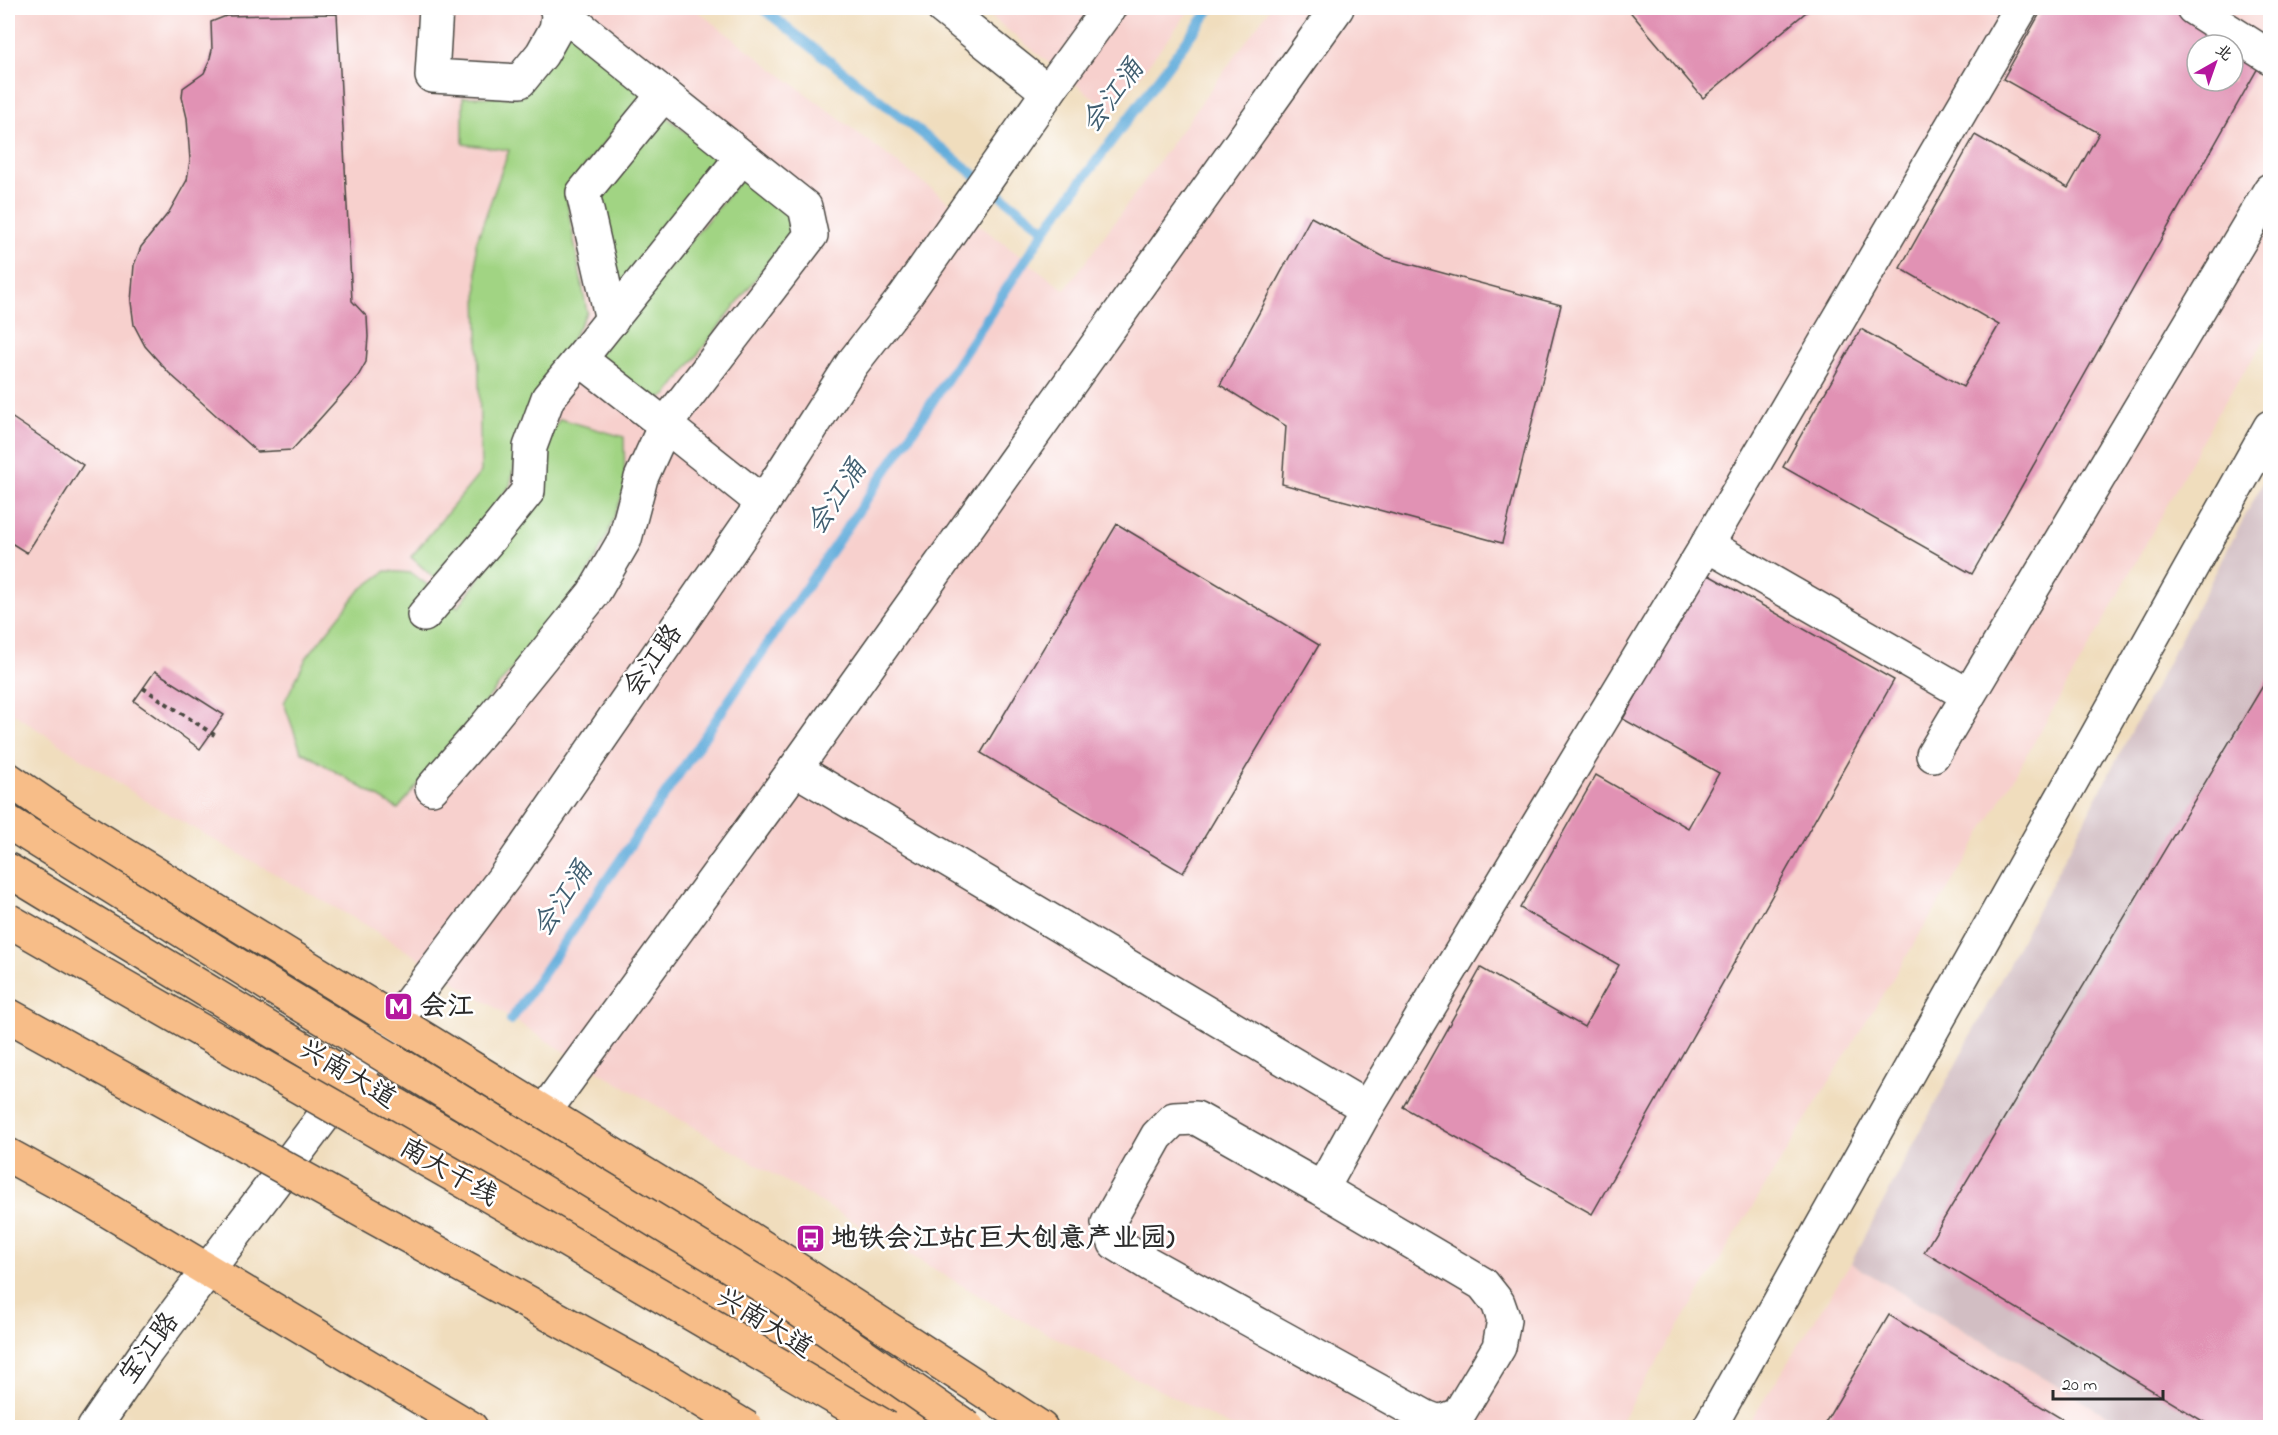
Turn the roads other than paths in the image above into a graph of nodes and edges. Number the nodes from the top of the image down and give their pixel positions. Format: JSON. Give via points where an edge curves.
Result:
{"nodes":[{"id":1,"x":436,"y":8,"type":"edge"},
{"id":2,"x":943,"y":8,"type":"edge"},
{"id":3,"x":1109,"y":8,"type":"edge"},
{"id":4,"x":1337,"y":8,"type":"edge"},
{"id":5,"x":2021,"y":8,"type":"edge"},
{"id":6,"x":2193,"y":8,"type":"edge"},
{"id":7,"x":557,"y":9,"type":"edge"},
{"id":8,"x":2271,"y":57,"type":"edge"},
{"id":9,"x":1048,"y":92,"type":"junction"},
{"id":10,"x":664,"y":94,"type":"junction"},
{"id":11,"x":742,"y":157,"type":"junction"},
{"id":12,"x":2271,"y":190,"type":"edge"},
{"id":13,"x":612,"y":320,"type":"junction"},
{"id":14,"x":580,"y":359,"type":"junction"},
{"id":15,"x":665,"y":425,"type":"junction"},
{"id":16,"x":2271,"y":427,"type":"edge"},
{"id":17,"x":764,"y":503,"type":"junction"},
{"id":18,"x":1707,"y":545,"type":"junction"},
{"id":19,"x":424,"y":615,"type":"dead end"},
{"id":20,"x":1968,"y":695,"type":"junction"},
{"id":21,"x":1933,"y":754,"type":"dead end"},
{"id":22,"x":795,"y":769,"type":"junction"},
{"id":23,"x":8,"y":779,"type":"edge"},
{"id":24,"x":432,"y":788,"type":"dead end"},
{"id":25,"x":8,"y":822,"type":"edge"},
{"id":26,"x":8,"y":870,"type":"edge"},
{"id":27,"x":8,"y":920,"type":"edge"},
{"id":28,"x":8,"y":1015,"type":"edge"},
{"id":29,"x":394,"y":1021,"type":"junction"},
{"id":30,"x":352,"y":1079,"type":"junction"},
{"id":31,"x":1367,"y":1108,"type":"junction"},
{"id":32,"x":544,"y":1112,"type":"junction"},
{"id":33,"x":8,"y":1155,"type":"edge"},
{"id":34,"x":1322,"y":1189,"type":"junction"},
{"id":35,"x":207,"y":1271,"type":"junction"},
{"id":36,"x":94,"y":1428,"type":"edge"},
{"id":37,"x":471,"y":1428,"type":"edge"},
{"id":38,"x":747,"y":1428,"type":"edge"},
{"id":39,"x":887,"y":1428,"type":"edge"},
{"id":40,"x":933,"y":1428,"type":"edge"},
{"id":41,"x":968,"y":1428,"type":"edge"},
{"id":42,"x":1041,"y":1428,"type":"edge"},
{"id":43,"x":1709,"y":1428,"type":"edge"}],
"edges":[{"from":1,"to":7,"type":"street","via":[[432,76],[520,81],[556,29]]},
{"from":2,"to":9,"type":"street"},
{"from":3,"to":9,"type":"street","name":"会江路"},
{"from":4,"to":22,"type":"street"},
{"from":5,"to":18,"type":"street"},
{"from":6,"to":8,"type":"street"},
{"from":7,"to":10,"type":"street"},
{"from":9,"to":17,"type":"street","name":"会江路","via":[[905,296],[852,364]]},
{"from":10,"to":11,"type":"street"},
{"from":10,"to":13,"type":"street","via":[[583,193]]},
{"from":11,"to":13,"type":"street"},
{"from":11,"to":15,"type":"street","via":[[805,207],[811,235]]},
{"from":12,"to":20,"type":"street"},
{"from":13,"to":14,"type":"street"},
{"from":14,"to":15,"type":"street"},
{"from":14,"to":19,"type":"street","via":[[549,398],[530,447],[528,491]]},
{"from":15,"to":17,"type":"street"},
{"from":15,"to":24,"type":"street","via":[[641,478],[625,539],[593,594]]},
{"from":16,"to":43,"type":"street"},
{"from":17,"to":29,"type":"street","name":"会江路","via":[[506,875]]},
{"from":18,"to":20,"type":"street"},
{"from":18,"to":31,"type":"street"},
{"from":20,"to":21,"type":"street"},
{"from":22,"to":31,"type":"street"},
{"from":22,"to":32,"type":"street"},
{"from":23,"to":29,"type":"main road"},
{"from":25,"to":41,"type":"main road","bridge":true,"via":[[776,1294]]},
{"from":26,"to":30,"type":"main road","name":"兴南大道"},
{"from":27,"to":39,"type":"main road","name":"南大干线","bridge":true},
{"from":28,"to":38,"type":"main road","bridge":true},
{"from":29,"to":30,"type":"street","name":"会江路"},
{"from":29,"to":32,"type":"main road"},
{"from":30,"to":35,"type":"street","name":"宝江路"},
{"from":30,"to":40,"type":"main road","name":"兴南大道","via":[[599,1223]]},
{"from":31,"to":34,"type":"street"},
{"from":32,"to":42,"type":"main road","via":[[747,1237]]},
{"from":33,"to":35,"type":"main road","via":[[97,1203]]},
{"from":34,"to":34,"type":"street","via":[[1196,1118],[1174,1119],[1157,1136],[1108,1223],[1115,1242],[1149,1264],[1426,1417],[1439,1422],[1458,1415],[1499,1347],[1504,1320],[1498,1303],[1483,1284]]},
{"from":35,"to":36,"type":"street","name":"宝江路"},
{"from":35,"to":37,"type":"main road"}]}
